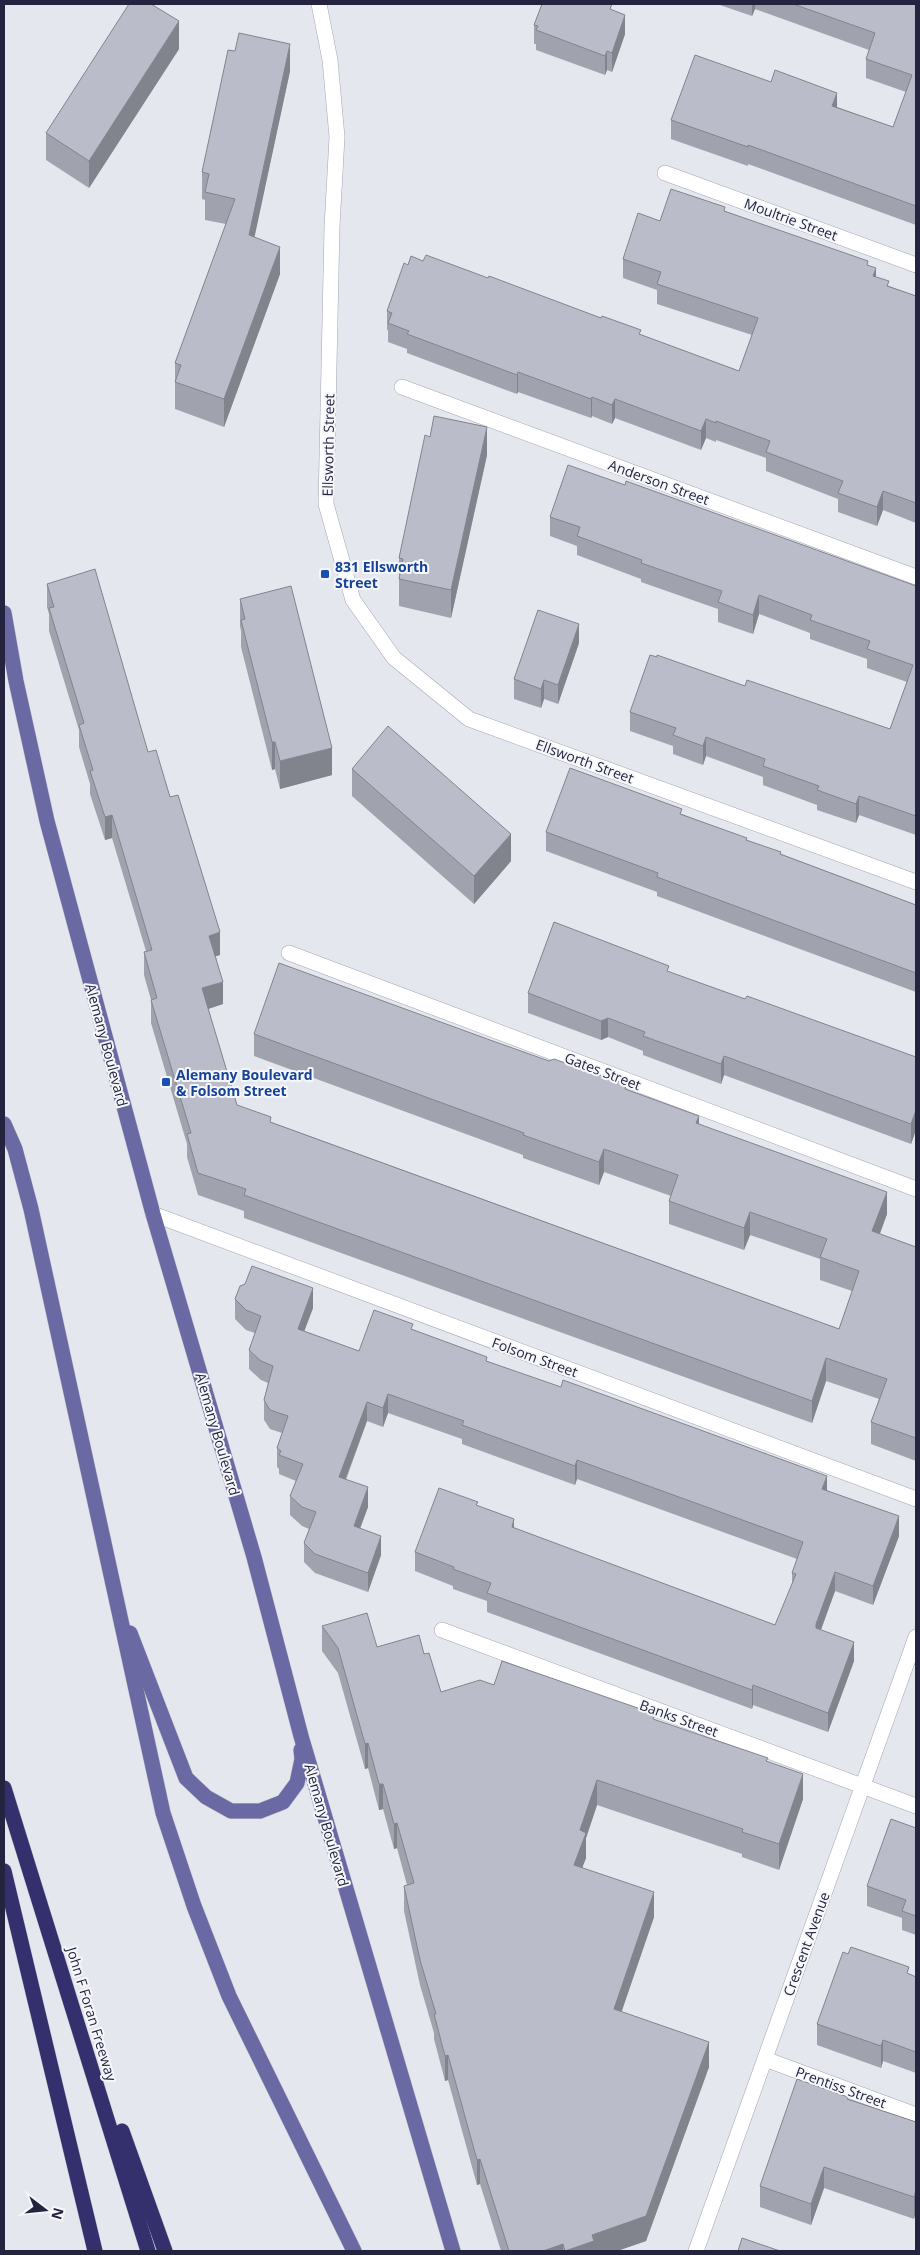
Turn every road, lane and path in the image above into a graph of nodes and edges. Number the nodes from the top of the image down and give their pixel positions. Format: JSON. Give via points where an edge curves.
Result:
{"nodes":[{"id":1,"x":319,"y":4,"type":"edge"},
{"id":2,"x":666,"y":173,"type":"dead end"},
{"id":3,"x":916,"y":265,"type":"edge"},
{"id":4,"x":402,"y":387,"type":"dead end"},
{"id":5,"x":916,"y":577,"type":"edge"},
{"id":6,"x":4,"y":612,"type":"edge"},
{"id":7,"x":916,"y":882,"type":"edge"},
{"id":8,"x":289,"y":953,"type":"dead end"},
{"id":9,"x":4,"y":1124,"type":"edge"},
{"id":10,"x":916,"y":1188,"type":"edge"},
{"id":11,"x":153,"y":1214,"type":"junction"},
{"id":12,"x":916,"y":1499,"type":"edge"},
{"id":13,"x":112,"y":1585,"type":"junction"},
{"id":14,"x":442,"y":1630,"type":"dead end"},
{"id":15,"x":916,"y":1636,"type":"edge"},
{"id":16,"x":300,"y":1736,"type":"junction"},
{"id":17,"x":863,"y":1787,"type":"junction"},
{"id":18,"x":4,"y":1788,"type":"edge"},
{"id":19,"x":916,"y":1806,"type":"edge"},
{"id":20,"x":4,"y":1871,"type":"edge"},
{"id":21,"x":41,"y":1906,"type":"junction"},
{"id":22,"x":765,"y":2060,"type":"junction"},
{"id":23,"x":916,"y":2115,"type":"edge"},
{"id":24,"x":95,"y":2251,"type":"edge"},
{"id":25,"x":148,"y":2251,"type":"edge"},
{"id":26,"x":165,"y":2251,"type":"edge"},
{"id":27,"x":354,"y":2251,"type":"edge"},
{"id":28,"x":453,"y":2251,"type":"edge"},
{"id":29,"x":696,"y":2251,"type":"edge"}],
"edges":[{"from":1,"to":7,"type":"street","name":"Ellsworth Street","via":[[330,60],[337,137],[326,504],[353,600],[394,658],[469,719]]},
{"from":2,"to":3,"type":"street","name":"Moultrie Street"},
{"from":4,"to":5,"type":"street","name":"Anderson Street"},
{"from":6,"to":11,"type":"main road","name":"Alemany Boulevard","via":[[47,821]]},
{"from":8,"to":10,"type":"street","name":"Gates Street"},
{"from":9,"to":13,"type":"main road","via":[[15,1149],[31,1209]]},
{"from":11,"to":12,"type":"street","name":"Folsom Street"},
{"from":11,"to":16,"type":"main road","name":"Alemany Boulevard","via":[[254,1557]]},
{"from":13,"to":16,"type":"main road","via":[[186,1778],[206,1797],[231,1811],[260,1811],[283,1802],[297,1783],[302,1759]]},
{"from":13,"to":27,"type":"main road","via":[[163,1813],[194,1906],[229,1996]]},
{"from":14,"to":17,"type":"street","name":"Banks Street"},
{"from":15,"to":17,"type":"street","name":"Crescent Avenue"},
{"from":16,"to":28,"type":"main road","name":"Alemany Boulevard"},
{"from":17,"to":19,"type":"street","name":"Banks Street"},
{"from":17,"to":22,"type":"street","name":"Crescent Avenue"},
{"from":18,"to":21,"type":"highway","name":"John F Foran Freeway"},
{"from":20,"to":24,"type":"highway"},
{"from":21,"to":25,"type":"highway","name":"John F Foran Freeway"},
{"from":21,"to":26,"type":"highway"},
{"from":22,"to":23,"type":"street","name":"Prentiss Street"},
{"from":22,"to":29,"type":"street","name":"Crescent Avenue"}]}
